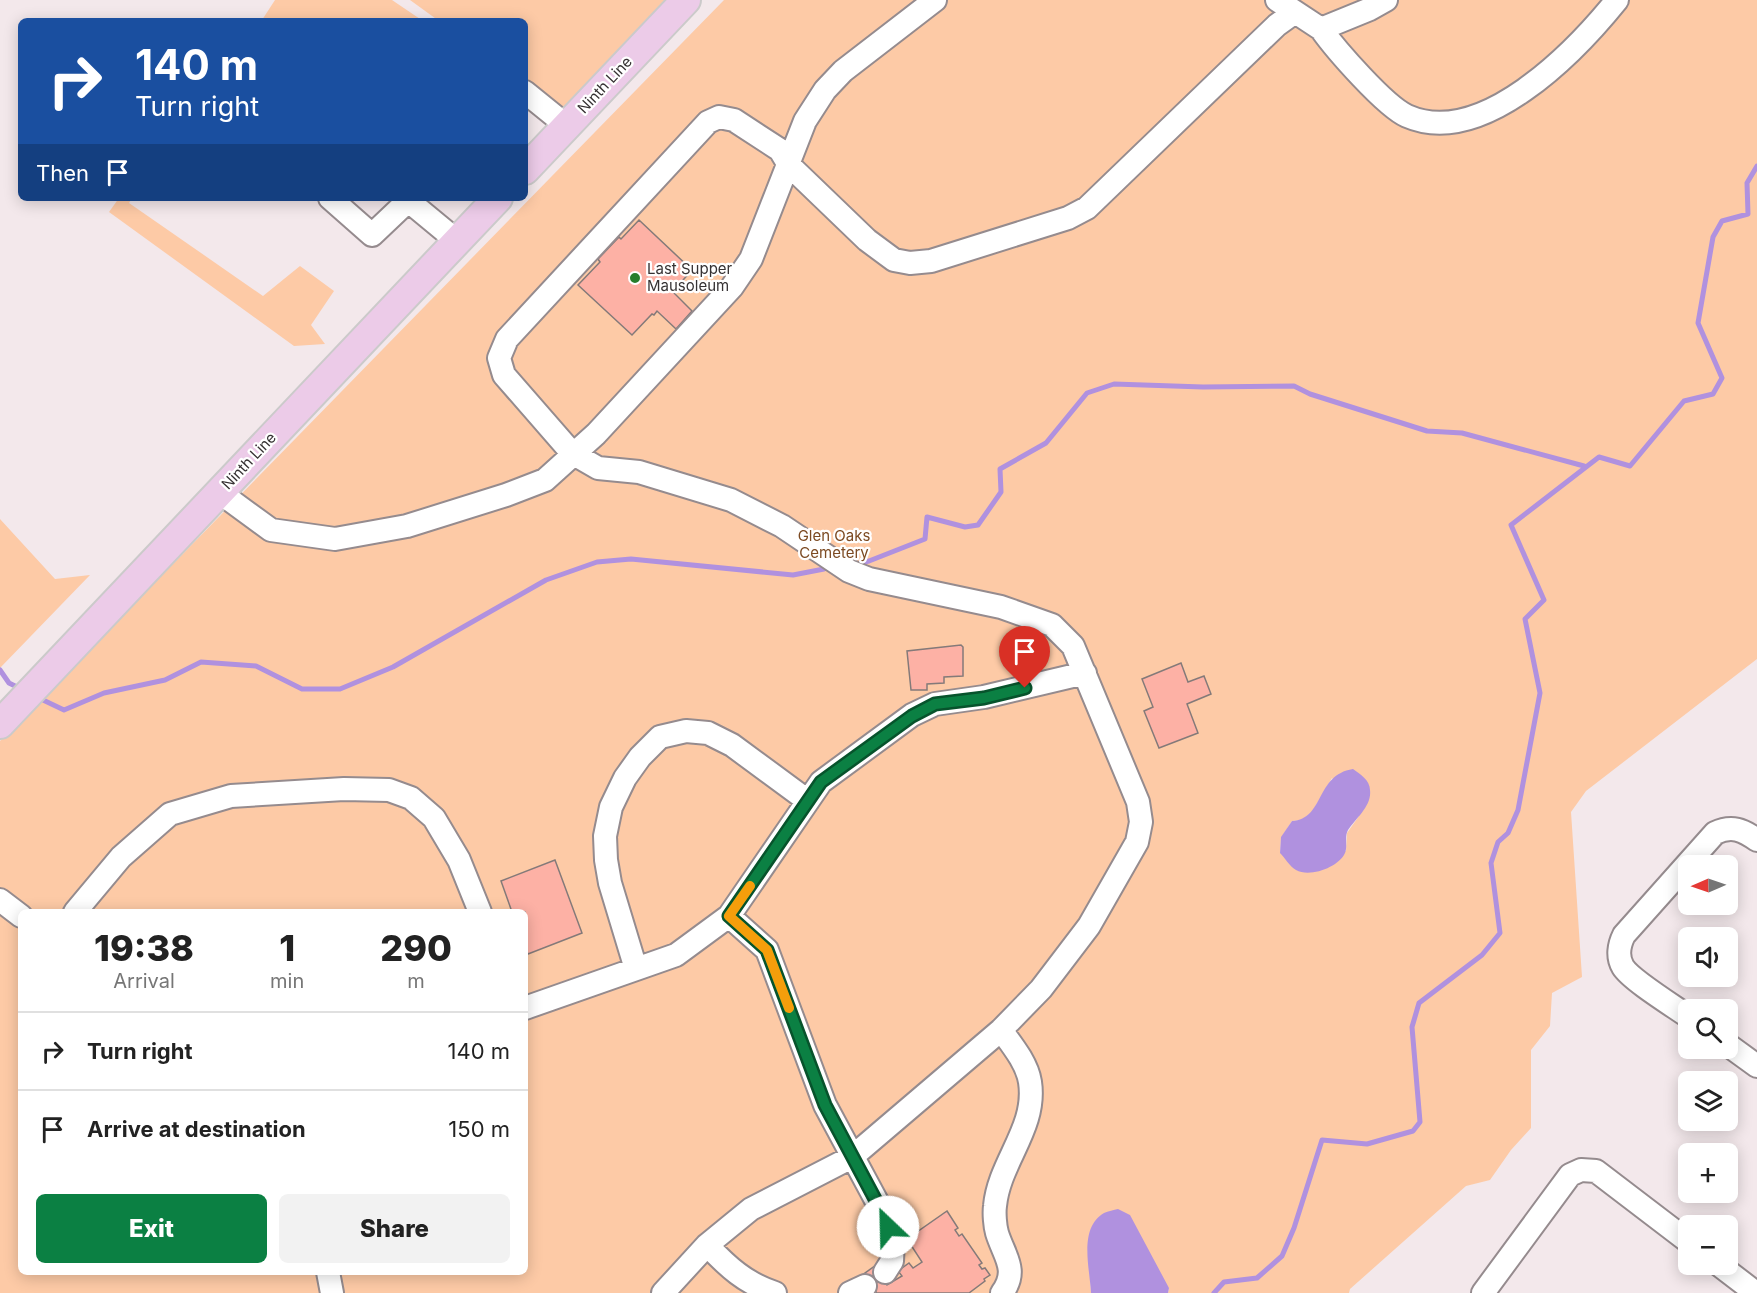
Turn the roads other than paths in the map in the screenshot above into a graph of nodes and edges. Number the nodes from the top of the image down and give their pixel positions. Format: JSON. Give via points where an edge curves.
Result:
{"nodes":[{"id":1,"x":686,"y":0,"type":"edge"},
{"id":2,"x":935,"y":0,"type":"edge"},
{"id":3,"x":1386,"y":0,"type":"edge"},
{"id":4,"x":1617,"y":0,"type":"edge"},
{"id":5,"x":1286,"y":6,"type":"edge"},
{"id":6,"x":1321,"y":29,"type":"junction"},
{"id":7,"x":528,"y":94,"type":"edge"},
{"id":8,"x":567,"y":126,"type":"junction"},
{"id":9,"x":788,"y":163,"type":"junction"},
{"id":10,"x":528,"y":167,"type":"edge"},
{"id":11,"x":333,"y":201,"type":"edge"},
{"id":12,"x":406,"y":201,"type":"edge"},
{"id":13,"x":410,"y":201,"type":"edge"},
{"id":14,"x":495,"y":201,"type":"edge"},
{"id":15,"x":457,"y":241,"type":"junction"},
{"id":16,"x":572,"y":453,"type":"junction"},
{"id":17,"x":219,"y":492,"type":"junction"},
{"id":18,"x":1085,"y":673,"type":"junction"},
{"id":19,"x":0,"y":724,"type":"edge"},
{"id":20,"x":808,"y":801,"type":"junction"},
{"id":21,"x":1757,"y":840,"type":"edge"},
{"id":22,"x":0,"y":900,"type":"edge"},
{"id":23,"x":77,"y":909,"type":"edge"},
{"id":24,"x":479,"y":909,"type":"edge"},
{"id":25,"x":18,"y":914,"type":"edge"},
{"id":26,"x":729,"y":916,"type":"junction"},
{"id":27,"x":636,"y":969,"type":"junction"},
{"id":28,"x":528,"y":1007,"type":"edge"},
{"id":29,"x":1678,"y":1009,"type":"edge"},
{"id":30,"x":1001,"y":1030,"type":"junction"},
{"id":31,"x":1738,"y":1052,"type":"edge"},
{"id":32,"x":1757,"y":1066,"type":"edge"},
{"id":33,"x":852,"y":1157,"type":"junction"},
{"id":34,"x":1678,"y":1234,"type":"edge"},
{"id":35,"x":707,"y":1245,"type":"junction"},
{"id":36,"x":885,"y":1272,"type":"dead end"},
{"id":37,"x":329,"y":1275,"type":"edge"},
{"id":38,"x":1732,"y":1275,"type":"edge"},
{"id":39,"x":332,"y":1293,"type":"edge"},
{"id":40,"x":663,"y":1293,"type":"edge"},
{"id":41,"x":776,"y":1293,"type":"edge"},
{"id":42,"x":1002,"y":1293,"type":"edge"},
{"id":43,"x":1483,"y":1293,"type":"edge"},
{"id":44,"x":1756,"y":1293,"type":"edge"}],
"edges":[{"from":1,"to":8,"type":"main road","name":"Ninth Line"},
{"from":2,"to":9,"type":"street","via":[[843,71],[825,90],[805,121]]},
{"from":3,"to":6,"type":"street"},
{"from":4,"to":6,"type":"street","via":[[1571,53],[1510,100],[1478,115],[1443,121],[1407,116],[1393,107]]},
{"from":5,"to":6,"type":"street"},
{"from":5,"to":9,"type":"street","via":[[1277,25],[1087,208],[1068,218],[931,261],[894,260],[867,240]]},
{"from":7,"to":8,"type":"street"},
{"from":8,"to":10,"type":"main road","name":"Ninth Line"},
{"from":9,"to":16,"type":"street","via":[[751,259],[732,287],[596,434]]},
{"from":9,"to":16,"type":"street","via":[[780,150],[734,120],[719,117],[708,122],[507,339],[499,358],[504,375]]},
{"from":11,"to":12,"type":"street","via":[[372,235]]},
{"from":13,"to":15,"type":"street"},
{"from":14,"to":15,"type":"main road","name":"Ninth Line"},
{"from":15,"to":17,"type":"main road","name":"Ninth Line"},
{"from":16,"to":17,"type":"street","via":[[545,480],[506,495],[407,526],[335,539],[271,530]]},
{"from":16,"to":18,"type":"street","via":[[598,468],[639,472],[731,500],[869,579],[1001,608],[1052,625],[1073,646]]},
{"from":17,"to":19,"type":"main road","name":"Ninth Line"},
{"from":18,"to":20,"type":"street","via":[[984,698],[935,704],[912,716],[821,782]]},
{"from":18,"to":30,"type":"street","via":[[1138,802],[1141,822],[1137,842],[1089,926],[1041,989]]},
{"from":20,"to":26,"type":"street"},
{"from":20,"to":27,"type":"street","via":[[732,745],[708,734],[686,731],[660,737],[625,778],[611,807],[605,836],[610,883]]},
{"from":21,"to":29,"type":"street","via":[[1737,829],[1715,833],[1621,942],[1619,956],[1624,969]]},
{"from":22,"to":25,"type":"street"},
{"from":23,"to":24,"type":"street","via":[[121,856],[170,814],[231,796],[344,789],[389,790],[411,798],[434,818],[459,860]]},
{"from":26,"to":27,"type":"street","via":[[676,955]]},
{"from":26,"to":33,"type":"street","via":[[767,950],[825,1105]]},
{"from":27,"to":28,"type":"street"},
{"from":30,"to":33,"type":"street"},
{"from":30,"to":42,"type":"street","via":[[1030,1081],[1025,1127],[1003,1174],[994,1205],[996,1231],[1010,1265],[1010,1283]]},
{"from":31,"to":32,"type":"street"},
{"from":33,"to":35,"type":"street","via":[[751,1209]]},
{"from":33,"to":36,"type":"street","via":[[893,1241],[892,1261]]},
{"from":34,"to":43,"type":"street","via":[[1596,1171],[1581,1170],[1570,1176]]},
{"from":35,"to":40,"type":"street"},
{"from":35,"to":41,"type":"street","via":[[731,1270],[757,1287]]},
{"from":37,"to":39,"type":"street"},
{"from":38,"to":44,"type":"street"}]}
